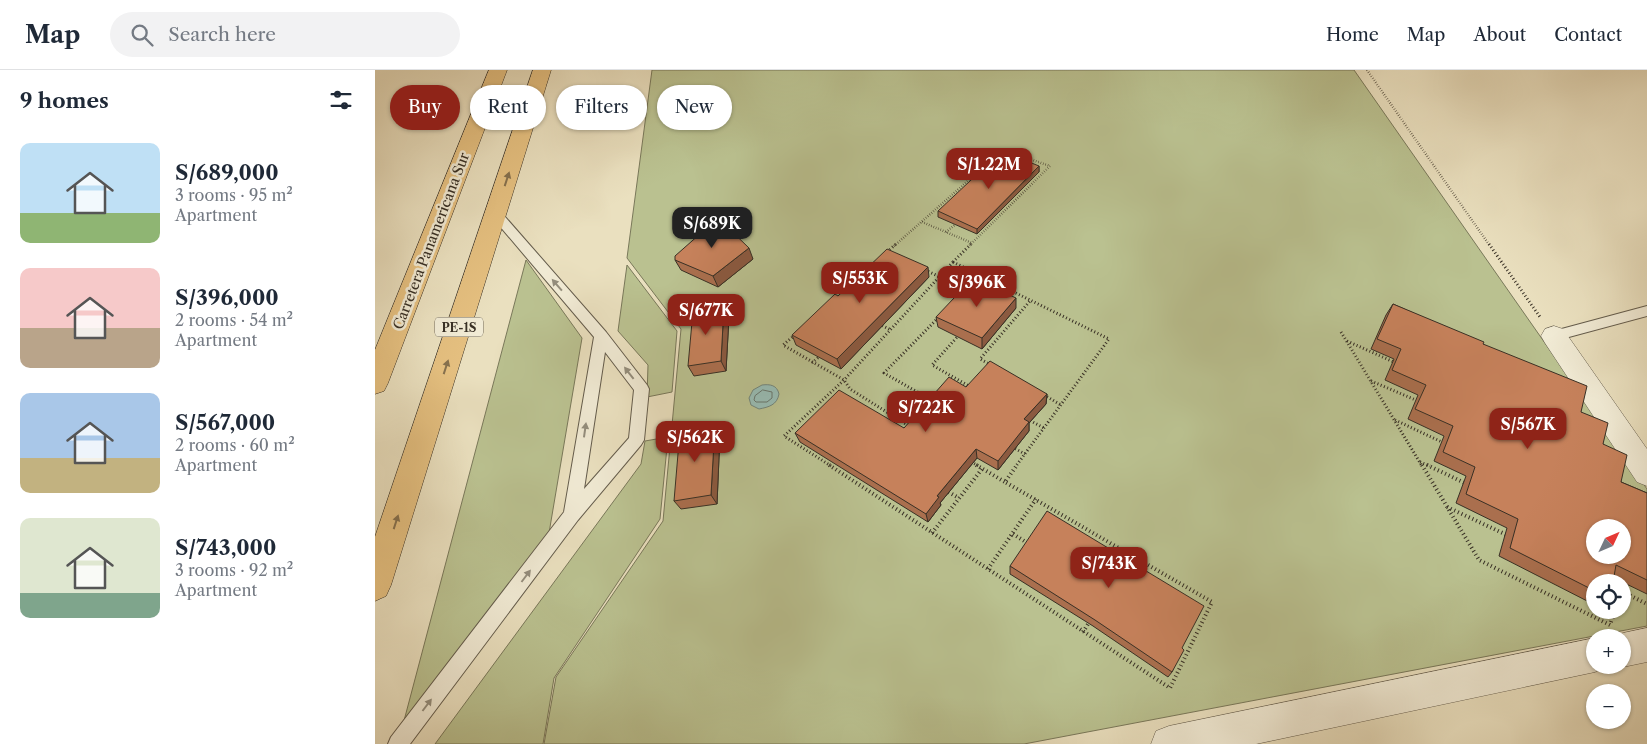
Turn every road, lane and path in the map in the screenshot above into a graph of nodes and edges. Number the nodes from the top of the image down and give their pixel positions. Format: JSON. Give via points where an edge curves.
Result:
{"nodes":[{"id":1,"x":498,"y":70,"type":"edge"},
{"id":2,"x":542,"y":70,"type":"edge"},
{"id":3,"x":1367,"y":70,"type":"edge"},
{"id":4,"x":1028,"y":158,"type":"junction"},
{"id":5,"x":1021,"y":165,"type":"edge"},
{"id":6,"x":967,"y":182,"type":"junction"},
{"id":7,"x":975,"y":185,"type":"edge"},
{"id":8,"x":1007,"y":198,"type":"edge"},
{"id":9,"x":1014,"y":201,"type":"junction"},
{"id":10,"x":496,"y":214,"type":"junction"},
{"id":11,"x":959,"y":221,"type":"edge"},
{"id":12,"x":923,"y":222,"type":"junction"},
{"id":13,"x":946,"y":232,"type":"junction"},
{"id":14,"x":972,"y":244,"type":"junction"},
{"id":15,"x":881,"y":258,"type":"edge"},
{"id":16,"x":953,"y":262,"type":"junction"},
{"id":17,"x":922,"y":268,"type":"edge"},
{"id":18,"x":940,"y":277,"type":"junction"},
{"id":19,"x":1030,"y":301,"type":"junction"},
{"id":20,"x":1647,"y":311,"type":"edge"},
{"id":21,"x":938,"y":318,"type":"edge"},
{"id":22,"x":877,"y":322,"type":"edge"},
{"id":23,"x":891,"y":330,"type":"junction"},
{"id":24,"x":963,"y":330,"type":"edge"},
{"id":25,"x":798,"y":332,"type":"edge"},
{"id":26,"x":1341,"y":332,"type":"dead end"},
{"id":27,"x":601,"y":336,"type":"junction"},
{"id":28,"x":1554,"y":336,"type":"junction"},
{"id":29,"x":1347,"y":340,"type":"junction"},
{"id":30,"x":827,"y":349,"type":"edge"},
{"id":31,"x":812,"y":363,"type":"junction"},
{"id":32,"x":1399,"y":364,"type":"edge"},
{"id":33,"x":996,"y":368,"type":"edge"},
{"id":34,"x":844,"y":380,"type":"junction"},
{"id":35,"x":1371,"y":380,"type":"junction"},
{"id":36,"x":375,"y":383,"type":"edge"},
{"id":37,"x":975,"y":390,"type":"edge"},
{"id":38,"x":1037,"y":391,"type":"edge"},
{"id":39,"x":934,"y":402,"type":"edge"},
{"id":40,"x":1424,"y":404,"type":"edge"},
{"id":41,"x":1061,"y":405,"type":"junction"},
{"id":42,"x":811,"y":411,"type":"junction"},
{"id":43,"x":819,"y":416,"type":"edge"},
{"id":44,"x":1027,"y":419,"type":"edge"},
{"id":45,"x":1394,"y":420,"type":"junction"},
{"id":46,"x":907,"y":424,"type":"junction"},
{"id":47,"x":1044,"y":428,"type":"junction"},
{"id":48,"x":915,"y":429,"type":"edge"},
{"id":49,"x":901,"y":431,"type":"edge"},
{"id":50,"x":1447,"y":444,"type":"edge"},
{"id":51,"x":1008,"y":445,"type":"edge"},
{"id":52,"x":1025,"y":454,"type":"junction"},
{"id":53,"x":965,"y":459,"type":"edge"},
{"id":54,"x":1420,"y":462,"type":"junction"},
{"id":55,"x":982,"y":469,"type":"junction"},
{"id":56,"x":1647,"y":473,"type":"edge"},
{"id":57,"x":861,"y":477,"type":"edge"},
{"id":58,"x":1005,"y":482,"type":"junction"},
{"id":59,"x":855,"y":483,"type":"junction"},
{"id":60,"x":1473,"y":487,"type":"edge"},
{"id":61,"x":942,"y":488,"type":"edge"},
{"id":62,"x":959,"y":498,"type":"junction"},
{"id":63,"x":1036,"y":499,"type":"junction"},
{"id":64,"x":1447,"y":507,"type":"junction"},
{"id":65,"x":572,"y":515,"type":"junction"},
{"id":66,"x":932,"y":533,"type":"junction"},
{"id":67,"x":1013,"y":534,"type":"junction"},
{"id":68,"x":1517,"y":540,"type":"edge"},
{"id":69,"x":1036,"y":549,"type":"edge"},
{"id":70,"x":1131,"y":555,"type":"junction"},
{"id":71,"x":1126,"y":562,"type":"edge"},
{"id":72,"x":988,"y":569,"type":"junction"},
{"id":73,"x":375,"y":585,"type":"edge"},
{"id":74,"x":1631,"y":596,"type":"edge"},
{"id":75,"x":1647,"y":604,"type":"edge"},
{"id":76,"x":1586,"y":613,"type":"edge"},
{"id":77,"x":1093,"y":616,"type":"edge"},
{"id":78,"x":1599,"y":619,"type":"edge"},
{"id":79,"x":1613,"y":619,"type":"edge"},
{"id":80,"x":1083,"y":632,"type":"junction"},
{"id":81,"x":1182,"y":641,"type":"edge"},
{"id":82,"x":1647,"y":645,"type":"edge"},
{"id":83,"x":1190,"y":646,"type":"junction"},
{"id":84,"x":1631,"y":648,"type":"edge"},
{"id":85,"x":1586,"y":658,"type":"edge"},
{"id":86,"x":397,"y":744,"type":"edge"},
{"id":87,"x":1169,"y":744,"type":"edge"}],
"edges":[{"from":1,"to":36,"type":"highway","name":"Carretera Panamericana Sur"},
{"from":10,"to":2,"type":"highway","number":"PE-1S","one_way":true},
{"from":3,"to":28,"type":"path"},
{"from":4,"to":5,"type":"path"},
{"from":4,"to":6,"type":"path","via":[[1003,150]]},
{"from":4,"to":9,"type":"path","via":[[1050,166]]},
{"from":6,"to":7,"type":"path"},
{"from":6,"to":12,"type":"path"},
{"from":8,"to":9,"type":"path"},
{"from":9,"to":14,"type":"path"},
{"from":27,"to":10,"type":"lane","one_way":true},
{"from":73,"to":10,"type":"highway","number":"PE-1S","one_way":true},
{"from":11,"to":13,"type":"path"},
{"from":12,"to":13,"type":"path"},
{"from":12,"to":15,"type":"path"},
{"from":13,"to":14,"type":"path"},
{"from":14,"to":16,"type":"path"},
{"from":16,"to":18,"type":"path"},
{"from":16,"to":19,"type":"path"},
{"from":17,"to":18,"type":"path"},
{"from":18,"to":23,"type":"path"},
{"from":19,"to":33,"type":"path","via":[[980,359]]},
{"from":19,"to":41,"type":"path","via":[[1109,339]]},
{"from":20,"to":28,"type":"lane"},
{"from":21,"to":39,"type":"path","via":[[884,373]]},
{"from":22,"to":23,"type":"path"},
{"from":23,"to":34,"type":"path"},
{"from":24,"to":37,"type":"path","via":[[932,365]]},
{"from":25,"to":31,"type":"path","via":[[783,345]]},
{"from":26,"to":29,"type":"path"},
{"from":65,"to":27,"type":"lane","one_way":true},
{"from":65,"to":27,"type":"lane","one_way":true,"via":[[636,440],[642,389]]},
{"from":28,"to":56,"type":"street"},
{"from":29,"to":32,"type":"path"},
{"from":29,"to":35,"type":"path"},
{"from":30,"to":31,"type":"path"},
{"from":31,"to":34,"type":"path"},
{"from":34,"to":42,"type":"path"},
{"from":34,"to":46,"type":"path","via":[[850,389]]},
{"from":35,"to":40,"type":"path"},
{"from":35,"to":45,"type":"path"},
{"from":38,"to":41,"type":"path"},
{"from":41,"to":47,"type":"path"},
{"from":42,"to":43,"type":"path"},
{"from":42,"to":59,"type":"path","via":[[784,436]]},
{"from":44,"to":47,"type":"path"},
{"from":45,"to":50,"type":"path"},
{"from":45,"to":54,"type":"path"},
{"from":46,"to":48,"type":"path"},
{"from":46,"to":49,"type":"path"},
{"from":47,"to":52,"type":"path"},
{"from":51,"to":52,"type":"path"},
{"from":52,"to":58,"type":"path"},
{"from":53,"to":55,"type":"path"},
{"from":54,"to":60,"type":"path"},
{"from":54,"to":64,"type":"path"},
{"from":55,"to":58,"type":"path"},
{"from":55,"to":62,"type":"path"},
{"from":57,"to":59,"type":"path"},
{"from":58,"to":63,"type":"path"},
{"from":59,"to":66,"type":"path"},
{"from":61,"to":62,"type":"path"},
{"from":62,"to":66,"type":"path"},
{"from":63,"to":67,"type":"path"},
{"from":63,"to":70,"type":"path"},
{"from":64,"to":68,"type":"path"},
{"from":64,"to":76,"type":"path","via":[[1479,560]]},
{"from":86,"to":65,"type":"lane","one_way":true},
{"from":66,"to":72,"type":"path"},
{"from":67,"to":69,"type":"path"},
{"from":67,"to":72,"type":"path"},
{"from":70,"to":71,"type":"path"},
{"from":70,"to":83,"type":"path","via":[[1212,602]]},
{"from":72,"to":80,"type":"path"},
{"from":74,"to":75,"type":"path"},
{"from":77,"to":80,"type":"path"},
{"from":78,"to":79,"type":"path","via":[[1611,625]]},
{"from":80,"to":83,"type":"path","via":[[1170,688]]},
{"from":81,"to":83,"type":"path"},
{"from":82,"to":84,"type":"street"},
{"from":85,"to":87,"type":"street"}]}
